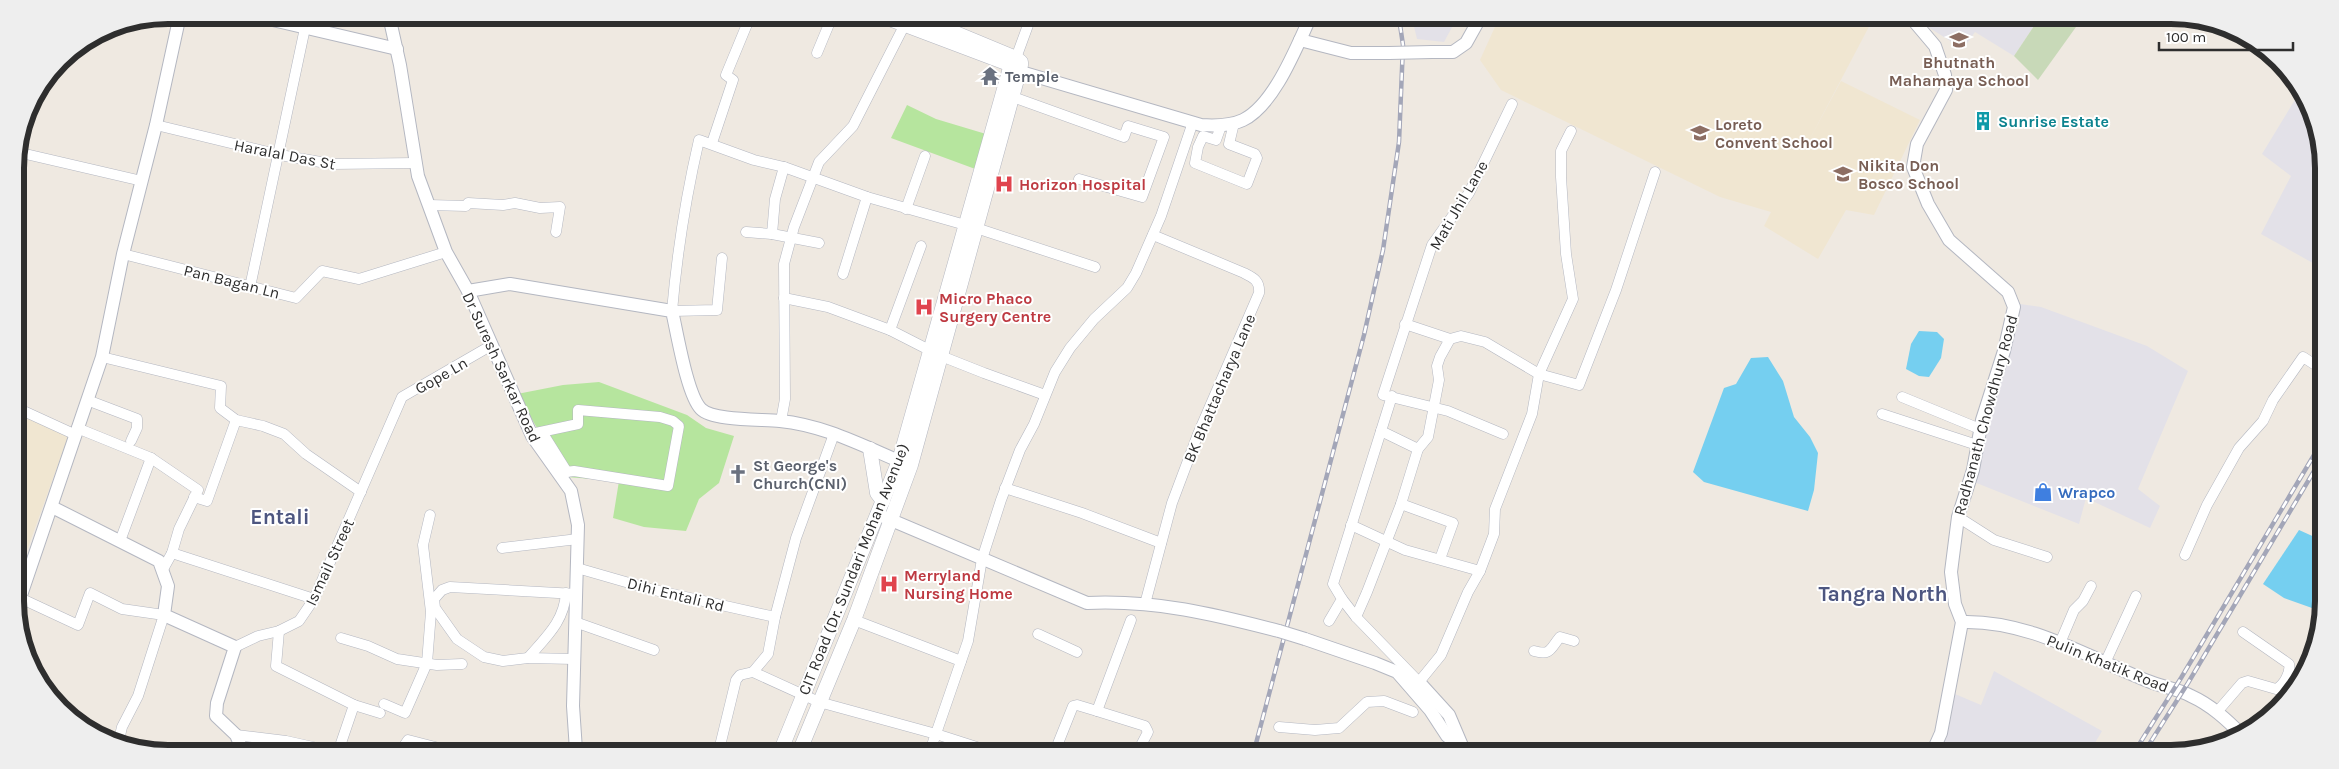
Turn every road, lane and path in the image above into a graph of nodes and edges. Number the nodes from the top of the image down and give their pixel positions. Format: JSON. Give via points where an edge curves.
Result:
{"nodes":[{"id":1,"x":178,"y":24,"type":"edge"},
{"id":2,"x":296,"y":24,"type":"edge"},
{"id":3,"x":391,"y":24,"type":"edge"},
{"id":4,"x":747,"y":24,"type":"edge"},
{"id":5,"x":829,"y":24,"type":"edge"},
{"id":6,"x":905,"y":24,"type":"edge"},
{"id":7,"x":911,"y":24,"type":"edge"},
{"id":8,"x":931,"y":24,"type":"edge"},
{"id":9,"x":1029,"y":24,"type":"edge"},
{"id":10,"x":1307,"y":24,"type":"edge"},
{"id":11,"x":1477,"y":24,"type":"edge"},
{"id":12,"x":1916,"y":24,"type":"edge"},
{"id":13,"x":305,"y":28,"type":"junction"},
{"id":14,"x":1300,"y":40,"type":"junction"},
{"id":15,"x":397,"y":50,"type":"junction"},
{"id":16,"x":817,"y":53,"type":"dead end"},
{"id":17,"x":1015,"y":66,"type":"junction"},
{"id":18,"x":1013,"y":97,"type":"junction"},
{"id":19,"x":1512,"y":104,"type":"dead end"},
{"id":20,"x":1193,"y":122,"type":"junction"},
{"id":21,"x":1227,"y":124,"type":"junction"},
{"id":22,"x":156,"y":125,"type":"junction"},
{"id":23,"x":1571,"y":131,"type":"dead end"},
{"id":24,"x":1216,"y":140,"type":"junction"},
{"id":25,"x":712,"y":143,"type":"junction"},
{"id":26,"x":1229,"y":144,"type":"junction"},
{"id":27,"x":25,"y":154,"type":"edge"},
{"id":28,"x":280,"y":155,"type":"junction"},
{"id":29,"x":925,"y":156,"type":"dead end"},
{"id":30,"x":416,"y":162,"type":"junction"},
{"id":31,"x":784,"y":167,"type":"junction"},
{"id":32,"x":1655,"y":172,"type":"dead end"},
{"id":33,"x":813,"y":177,"type":"junction"},
{"id":34,"x":1079,"y":179,"type":"dead end"},
{"id":35,"x":142,"y":181,"type":"junction"},
{"id":36,"x":867,"y":197,"type":"junction"},
{"id":37,"x":429,"y":205,"type":"junction"},
{"id":38,"x":906,"y":209,"type":"junction"},
{"id":39,"x":971,"y":227,"type":"junction"},
{"id":40,"x":556,"y":232,"type":"dead end"},
{"id":41,"x":746,"y":232,"type":"dead end"},
{"id":42,"x":772,"y":234,"type":"junction"},
{"id":43,"x":1153,"y":235,"type":"junction"},
{"id":44,"x":791,"y":238,"type":"junction"},
{"id":45,"x":819,"y":243,"type":"dead end"},
{"id":46,"x":921,"y":246,"type":"dead end"},
{"id":47,"x":446,"y":252,"type":"junction"},
{"id":48,"x":123,"y":254,"type":"junction"},
{"id":49,"x":722,"y":258,"type":"dead end"},
{"id":50,"x":1095,"y":267,"type":"dead end"},
{"id":51,"x":843,"y":274,"type":"dead end"},
{"id":52,"x":250,"y":287,"type":"junction"},
{"id":53,"x":468,"y":291,"type":"junction"},
{"id":54,"x":784,"y":298,"type":"junction"},
{"id":55,"x":672,"y":311,"type":"junction"},
{"id":56,"x":1405,"y":324,"type":"junction"},
{"id":57,"x":890,"y":330,"type":"junction"},
{"id":58,"x":1450,"y":338,"type":"junction"},
{"id":59,"x":492,"y":345,"type":"junction"},
{"id":60,"x":936,"y":353,"type":"junction"},
{"id":61,"x":102,"y":357,"type":"junction"},
{"id":62,"x":2315,"y":365,"type":"edge"},
{"id":63,"x":1539,"y":374,"type":"junction"},
{"id":64,"x":1045,"y":395,"type":"junction"},
{"id":65,"x":1388,"y":396,"type":"junction"},
{"id":66,"x":1902,"y":397,"type":"dead end"},
{"id":67,"x":87,"y":400,"type":"junction"},
{"id":68,"x":1435,"y":408,"type":"junction"},
{"id":69,"x":24,"y":411,"type":"edge"},
{"id":70,"x":1882,"y":414,"type":"dead end"},
{"id":71,"x":236,"y":420,"type":"junction"},
{"id":72,"x":782,"y":421,"type":"junction"},
{"id":73,"x":1980,"y":429,"type":"junction"},
{"id":74,"x":77,"y":431,"type":"junction"},
{"id":75,"x":1381,"y":431,"type":"junction"},
{"id":76,"x":536,"y":433,"type":"junction"},
{"id":77,"x":834,"y":434,"type":"junction"},
{"id":78,"x":1503,"y":434,"type":"dead end"},
{"id":79,"x":131,"y":441,"type":"dead end"},
{"id":80,"x":1977,"y":445,"type":"junction"},
{"id":81,"x":870,"y":449,"type":"junction"},
{"id":82,"x":1418,"y":450,"type":"junction"},
{"id":83,"x":151,"y":458,"type":"junction"},
{"id":84,"x":899,"y":461,"type":"junction"},
{"id":85,"x":562,"y":472,"type":"junction"},
{"id":86,"x":1005,"y":488,"type":"junction"},
{"id":87,"x":361,"y":492,"type":"junction"},
{"id":88,"x":194,"y":498,"type":"junction"},
{"id":89,"x":883,"y":500,"type":"junction"},
{"id":90,"x":1401,"y":504,"type":"junction"},
{"id":91,"x":52,"y":507,"type":"junction"},
{"id":92,"x":430,"y":515,"type":"dead end"},
{"id":93,"x":883,"y":517,"type":"junction"},
{"id":94,"x":1958,"y":517,"type":"junction"},
{"id":95,"x":1351,"y":525,"type":"junction"},
{"id":96,"x":578,"y":539,"type":"junction"},
{"id":97,"x":120,"y":541,"type":"junction"},
{"id":98,"x":1387,"y":541,"type":"junction"},
{"id":99,"x":1162,"y":543,"type":"junction"},
{"id":100,"x":502,"y":548,"type":"dead end"},
{"id":101,"x":172,"y":554,"type":"junction"},
{"id":102,"x":2185,"y":555,"type":"dead end"},
{"id":103,"x":2047,"y":557,"type":"dead end"},
{"id":104,"x":982,"y":559,"type":"junction"},
{"id":105,"x":1440,"y":559,"type":"junction"},
{"id":106,"x":577,"y":568,"type":"junction"},
{"id":107,"x":162,"y":571,"type":"junction"},
{"id":108,"x":1480,"y":571,"type":"junction"},
{"id":109,"x":2091,"y":586,"type":"dead end"},
{"id":110,"x":24,"y":587,"type":"edge"},
{"id":111,"x":571,"y":594,"type":"junction"},
{"id":112,"x":2136,"y":596,"type":"dead end"},
{"id":113,"x":1342,"y":599,"type":"junction"},
{"id":114,"x":314,"y":600,"type":"junction"},
{"id":115,"x":24,"y":603,"type":"edge"},
{"id":116,"x":1146,"y":604,"type":"junction"},
{"id":117,"x":164,"y":615,"type":"junction"},
{"id":118,"x":1356,"y":617,"type":"junction"},
{"id":119,"x":775,"y":618,"type":"junction"},
{"id":120,"x":854,"y":620,"type":"junction"},
{"id":121,"x":1131,"y":620,"type":"dead end"},
{"id":122,"x":1329,"y":621,"type":"dead end"},
{"id":123,"x":576,"y":622,"type":"junction"},
{"id":124,"x":1962,"y":622,"type":"junction"},
{"id":125,"x":279,"y":631,"type":"junction"},
{"id":126,"x":2243,"y":632,"type":"dead end"},
{"id":127,"x":1038,"y":634,"type":"dead end"},
{"id":128,"x":340,"y":638,"type":"dead end"},
{"id":129,"x":1574,"y":642,"type":"dead end"},
{"id":130,"x":2060,"y":643,"type":"junction"},
{"id":131,"x":235,"y":647,"type":"junction"},
{"id":132,"x":654,"y":650,"type":"dead end"},
{"id":133,"x":1534,"y":651,"type":"dead end"},
{"id":134,"x":1077,"y":652,"type":"dead end"},
{"id":135,"x":528,"y":658,"type":"junction"},
{"id":136,"x":574,"y":659,"type":"junction"},
{"id":137,"x":961,"y":661,"type":"junction"},
{"id":138,"x":427,"y":663,"type":"junction"},
{"id":139,"x":2105,"y":663,"type":"junction"},
{"id":140,"x":462,"y":664,"type":"dead end"},
{"id":141,"x":753,"y":672,"type":"junction"},
{"id":142,"x":1419,"y":682,"type":"junction"},
{"id":143,"x":802,"y":695,"type":"junction"},
{"id":144,"x":818,"y":702,"type":"junction"},
{"id":145,"x":354,"y":705,"type":"junction"},
{"id":146,"x":1097,"y":711,"type":"junction"},
{"id":147,"x":1413,"y":712,"type":"dead end"},
{"id":148,"x":2218,"y":712,"type":"junction"},
{"id":149,"x":1280,"y":727,"type":"dead end"},
{"id":150,"x":2236,"y":729,"type":"edge"},
{"id":151,"x":936,"y":734,"type":"junction"},
{"id":152,"x":236,"y":735,"type":"junction"},
{"id":153,"x":120,"y":736,"type":"edge"},
{"id":154,"x":240,"y":745,"type":"edge"},
{"id":155,"x":304,"y":745,"type":"edge"},
{"id":156,"x":340,"y":745,"type":"edge"},
{"id":157,"x":405,"y":745,"type":"edge"},
{"id":158,"x":426,"y":745,"type":"edge"},
{"id":159,"x":576,"y":745,"type":"edge"},
{"id":160,"x":720,"y":745,"type":"edge"},
{"id":161,"x":783,"y":745,"type":"edge"},
{"id":162,"x":802,"y":745,"type":"edge"},
{"id":163,"x":932,"y":745,"type":"edge"},
{"id":164,"x":970,"y":745,"type":"edge"},
{"id":165,"x":1057,"y":745,"type":"edge"},
{"id":166,"x":1141,"y":745,"type":"edge"},
{"id":167,"x":1458,"y":745,"type":"edge"},
{"id":168,"x":1462,"y":745,"type":"edge"},
{"id":169,"x":1936,"y":745,"type":"edge"}],
"edges":[{"from":1,"to":22,"type":"street"},
{"from":2,"to":13,"type":"street"},
{"from":3,"to":15,"type":"street","name":"Dr Suresh Sarkar Road"},
{"from":4,"to":25,"type":"street","via":[[726,75],[733,80]]},
{"from":5,"to":16,"type":"street"},
{"from":6,"to":33,"type":"street","via":[[853,126],[819,162]]},
{"from":7,"to":17,"type":"main road"},
{"from":8,"to":17,"type":"main road"},
{"from":9,"to":17,"type":"street"},
{"from":10,"to":14,"type":"street"},
{"from":11,"to":14,"type":"street","bridge":true,"via":[[1466,43],[1454,52],[1350,53]]},
{"from":12,"to":73,"type":"street","name":"Radhanath Chowdhury Road","via":[[1935,46],[1945,75],[1946,90],[1917,144],[1913,168],[1928,204],[1949,240],[2008,292],[2014,307]]},
{"from":13,"to":15,"type":"street"},
{"from":13,"to":28,"type":"street"},
{"from":14,"to":21,"type":"street","via":[[1285,74],[1258,108],[1244,120]]},
{"from":15,"to":30,"type":"street","name":"Dr Suresh Sarkar Road"},
{"from":17,"to":18,"type":"main road","name":"CIT Road (Dr. Sundari Mohan Avenue)"},
{"from":17,"to":20,"type":"street"},
{"from":17,"to":39,"type":"main road","name":"CIT Road (Dr. Sundari Mohan Avenue)"},
{"from":18,"to":34,"type":"street","via":[[1124,137],[1128,126],[1164,137],[1142,198]]},
{"from":18,"to":39,"type":"main road","name":"CIT Road (Dr. Sundari Mohan Avenue)"},
{"from":19,"to":56,"type":"street","name":"Mati Jhil Lane","via":[[1469,193],[1432,245]]},
{"from":20,"to":21,"type":"street"},
{"from":20,"to":43,"type":"street"},
{"from":21,"to":24,"type":"street"},
{"from":21,"to":26,"type":"street"},
{"from":22,"to":28,"type":"street","name":"Haralal Das St"},
{"from":22,"to":35,"type":"street"},
{"from":23,"to":63,"type":"street","via":[[1561,151],[1561,177],[1566,254],[1573,300]]},
{"from":24,"to":26,"type":"street"},
{"from":24,"to":26,"type":"street","via":[[1204,136],[1200,139],[1195,163],[1247,184],[1256,162],[1255,154]]},
{"from":25,"to":31,"type":"street","via":[[754,160]]},
{"from":25,"to":55,"type":"street","via":[[699,140],[681,229]]},
{"from":27,"to":35,"type":"street"},
{"from":28,"to":30,"type":"street","name":"Haralal Das St","via":[[332,164]]},
{"from":28,"to":52,"type":"street"},
{"from":29,"to":38,"type":"street"},
{"from":30,"to":37,"type":"street","name":"Dr Suresh Sarkar Road"},
{"from":31,"to":33,"type":"street"},
{"from":31,"to":42,"type":"street"},
{"from":32,"to":63,"type":"street","via":[[1616,290],[1579,385]]},
{"from":33,"to":36,"type":"street"},
{"from":33,"to":44,"type":"street"},
{"from":35,"to":48,"type":"street"},
{"from":36,"to":38,"type":"street"},
{"from":36,"to":51,"type":"street"},
{"from":37,"to":40,"type":"street","via":[[515,203],[540,208],[560,207]]},
{"from":37,"to":47,"type":"street","name":"Dr Suresh Sarkar Road"},
{"from":38,"to":39,"type":"street"},
{"from":39,"to":50,"type":"street"},
{"from":39,"to":60,"type":"main road","name":"CIT Road (Dr. Sundari Mohan Avenue)"},
{"from":41,"to":42,"type":"street"},
{"from":42,"to":44,"type":"street"},
{"from":43,"to":64,"type":"street","via":[[1127,288],[1094,319],[1076,342],[1055,372]]},
{"from":43,"to":99,"type":"street","name":"BK Bhattacharya Lane","via":[[1244,273],[1256,280],[1260,287],[1198,434],[1172,503]]},
{"from":44,"to":45,"type":"street"},
{"from":44,"to":54,"type":"street","via":[[784,264]]},
{"from":46,"to":57,"type":"street"},
{"from":47,"to":52,"type":"street","name":"Pan Bagan Ln","via":[[359,279],[322,271],[296,298]]},
{"from":47,"to":53,"type":"street","name":"Dr Suresh Sarkar Road"},
{"from":48,"to":52,"type":"street","name":"Pan Bagan Ln"},
{"from":48,"to":61,"type":"street"},
{"from":49,"to":55,"type":"street","via":[[717,310]]},
{"from":53,"to":55,"type":"street","via":[[510,284]]},
{"from":53,"to":59,"type":"street","name":"Dr Suresh Sarkar Road"},
{"from":54,"to":57,"type":"street","via":[[828,307]]},
{"from":54,"to":72,"type":"street","via":[[785,399]]},
{"from":55,"to":72,"type":"street","via":[[692,395],[702,410],[718,416]]},
{"from":56,"to":58,"type":"street"},
{"from":56,"to":65,"type":"street","name":"Mati Jhil Lane"},
{"from":57,"to":60,"type":"street"},
{"from":58,"to":63,"type":"street","via":[[1462,336],[1485,342]]},
{"from":58,"to":68,"type":"street","via":[[1437,366],[1439,380]]},
{"from":59,"to":76,"type":"street","name":"Dr Suresh Sarkar Road"},
{"from":59,"to":87,"type":"street","name":"Gope Ln","via":[[402,397]]},
{"from":60,"to":64,"type":"street"},
{"from":60,"to":84,"type":"main road","name":"CIT Road (Dr. Sundari Mohan Avenue)"},
{"from":60,"to":93,"type":"main road","name":"CIT Road (Dr. Sundari Mohan Avenue)","via":[[911,465]]},
{"from":61,"to":67,"type":"street"},
{"from":61,"to":71,"type":"street","via":[[221,386],[220,408]]},
{"from":62,"to":102,"type":"street","via":[[2303,357],[2273,400],[2263,421],[2239,448],[2207,505]]},
{"from":63,"to":108,"type":"street","via":[[1532,414],[1495,509],[1494,534]]},
{"from":64,"to":86,"type":"street"},
{"from":65,"to":68,"type":"street"},
{"from":65,"to":75,"type":"street","name":"Mati Jhil Lane"},
{"from":66,"to":73,"type":"street"},
{"from":67,"to":74,"type":"street"},
{"from":67,"to":79,"type":"street","via":[[137,419]]},
{"from":68,"to":78,"type":"street","via":[[1471,419]]},
{"from":68,"to":82,"type":"street","via":[[1428,437]]},
{"from":69,"to":74,"type":"street"},
{"from":70,"to":80,"type":"street"},
{"from":71,"to":87,"type":"street","via":[[284,434],[306,454]]},
{"from":71,"to":88,"type":"street","via":[[207,501]]},
{"from":72,"to":77,"type":"street","via":[[819,427]]},
{"from":73,"to":80,"type":"street","name":"Radhanath Chowdhury Road"},
{"from":74,"to":83,"type":"street"},
{"from":74,"to":91,"type":"street"},
{"from":75,"to":82,"type":"street"},
{"from":75,"to":95,"type":"street","name":"Mati Jhil Lane"},
{"from":76,"to":85,"type":"street","name":"Dr Suresh Sarkar Road"},
{"from":76,"to":85,"type":"street","via":[[578,424],[578,410],[660,417],[679,426],[668,486]]},
{"from":77,"to":81,"type":"street"},
{"from":77,"to":119,"type":"street","via":[[796,538]]},
{"from":80,"to":94,"type":"street","name":"Radhanath Chowdhury Road","via":[[1968,489]]},
{"from":81,"to":84,"type":"street"},
{"from":81,"to":89,"type":"main road","via":[[877,493]]},
{"from":82,"to":90,"type":"street"},
{"from":83,"to":88,"type":"street","via":[[198,490]]},
{"from":83,"to":97,"type":"street"},
{"from":84,"to":89,"type":"main road","name":"CIT Road (Dr. Sundari Mohan Avenue)"},
{"from":85,"to":96,"type":"street","name":"Dr Suresh Sarkar Road","via":[[571,491]]},
{"from":86,"to":99,"type":"street"},
{"from":86,"to":104,"type":"street"},
{"from":87,"to":114,"type":"street","name":"Ismail Street"},
{"from":88,"to":101,"type":"street","via":[[179,529]]},
{"from":89,"to":93,"type":"main road","name":"CIT Road (Dr. Sundari Mohan Avenue)"},
{"from":90,"to":98,"type":"street"},
{"from":90,"to":105,"type":"street","via":[[1453,523]]},
{"from":91,"to":97,"type":"street"},
{"from":91,"to":110,"type":"street"},
{"from":92,"to":138,"type":"street","via":[[423,545],[431,612]]},
{"from":93,"to":104,"type":"street"},
{"from":93,"to":120,"type":"main road","name":"CIT Road (Dr. Sundari Mohan Avenue)"},
{"from":93,"to":143,"type":"main road","name":"CIT Road (Dr. Sundari Mohan Avenue)"},
{"from":94,"to":103,"type":"street","via":[[1994,540]]},
{"from":94,"to":124,"type":"street","name":"Radhanath Chowdhury Road","via":[[1951,572],[1955,604]]},
{"from":95,"to":98,"type":"street"},
{"from":95,"to":113,"type":"street","name":"Mati Jhil Lane","via":[[1333,584]]},
{"from":96,"to":100,"type":"street"},
{"from":96,"to":106,"type":"street","name":"Dr Suresh Sarkar Road"},
{"from":97,"to":107,"type":"street","via":[[159,561]]},
{"from":98,"to":105,"type":"street","via":[[1405,550]]},
{"from":98,"to":118,"type":"street"},
{"from":99,"to":116,"type":"street","name":"BK Bhattacharya Lane"},
{"from":101,"to":107,"type":"street"},
{"from":101,"to":114,"type":"street"},
{"from":104,"to":116,"type":"street","via":[[1087,603]]},
{"from":104,"to":137,"type":"street","via":[[968,641]]},
{"from":105,"to":108,"type":"street"},
{"from":106,"to":111,"type":"street","name":"Dr Suresh Sarkar Road"},
{"from":106,"to":119,"type":"street","name":"Dihi Entali Rd"},
{"from":107,"to":117,"type":"street","via":[[168,586]]},
{"from":108,"to":142,"type":"street","via":[[1441,655]]},
{"from":109,"to":130,"type":"street","via":[[2074,610]]},
{"from":111,"to":123,"type":"street","name":"Dr Suresh Sarkar Road"},
{"from":111,"to":135,"type":"street","via":[[558,623]]},
{"from":111,"to":135,"type":"street","via":[[450,587],[434,599],[435,608],[456,639],[470,650],[503,661]]},
{"from":112,"to":139,"type":"street"},
{"from":113,"to":118,"type":"street"},
{"from":113,"to":122,"type":"street"},
{"from":114,"to":125,"type":"street","name":"Ismail Street","via":[[299,621]]},
{"from":115,"to":117,"type":"street","via":[[78,625],[90,593],[122,609]]},
{"from":116,"to":167,"type":"street","bridge":true,"via":[[1200,611],[1279,631],[1397,672]]},
{"from":117,"to":131,"type":"street"},
{"from":117,"to":153,"type":"street","via":[[138,696]]},
{"from":118,"to":142,"type":"street"},
{"from":119,"to":141,"type":"street","via":[[768,654]]},
{"from":120,"to":137,"type":"street"},
{"from":120,"to":144,"type":"main road","name":"CIT Road (Dr. Sundari Mohan Avenue)"},
{"from":121,"to":146,"type":"street"},
{"from":123,"to":132,"type":"street"},
{"from":123,"to":136,"type":"street","name":"Dr Suresh Sarkar Road"},
{"from":124,"to":130,"type":"street","name":"Pulin Khatik Road","via":[[1998,623]]},
{"from":124,"to":169,"type":"street","via":[[1941,733]]},
{"from":125,"to":131,"type":"street","name":"Ismail Street"},
{"from":125,"to":145,"type":"street","via":[[276,666]]},
{"from":126,"to":148,"type":"street","via":[[2289,664],[2290,671],[2280,688],[2248,681],[2242,683]]},
{"from":127,"to":134,"type":"street"},
{"from":128,"to":138,"type":"street","via":[[397,659]]},
{"from":129,"to":133,"type":"street","via":[[1560,637],[1549,653]]},
{"from":130,"to":139,"type":"street","name":"Pulin Khatik Road"},
{"from":131,"to":152,"type":"street","via":[[216,716]]},
{"from":135,"to":136,"type":"street"},
{"from":136,"to":159,"type":"street","name":"Dr Suresh Sarkar Road"},
{"from":137,"to":151,"type":"street"},
{"from":138,"to":140,"type":"street"},
{"from":138,"to":145,"type":"street","via":[[405,713]]},
{"from":139,"to":148,"type":"street","name":"Pulin Khatik Road","via":[[2192,696]]},
{"from":141,"to":143,"type":"street"},
{"from":141,"to":160,"type":"street","via":[[740,675],[736,680]]},
{"from":142,"to":168,"type":"street","via":[[1449,716]]},
{"from":143,"to":144,"type":"street"},
{"from":143,"to":161,"type":"main road","name":"CIT Road (Dr. Sundari Mohan Avenue)"},
{"from":144,"to":151,"type":"street"},
{"from":144,"to":162,"type":"main road","name":"CIT Road (Dr. Sundari Mohan Avenue)"},
{"from":145,"to":156,"type":"street"},
{"from":146,"to":165,"type":"street","via":[[1077,704],[1073,706]]},
{"from":146,"to":166,"type":"street","via":[[1145,726],[1148,732]]},
{"from":147,"to":149,"type":"street","via":[[1384,701],[1367,702],[1339,728]]},
{"from":148,"to":150,"type":"street","name":"Pulin Khatik Road"},
{"from":151,"to":163,"type":"street"},
{"from":151,"to":164,"type":"street"},
{"from":152,"to":154,"type":"street"},
{"from":152,"to":155,"type":"street"},
{"from":157,"to":158,"type":"street","via":[[408,740]]}]}
